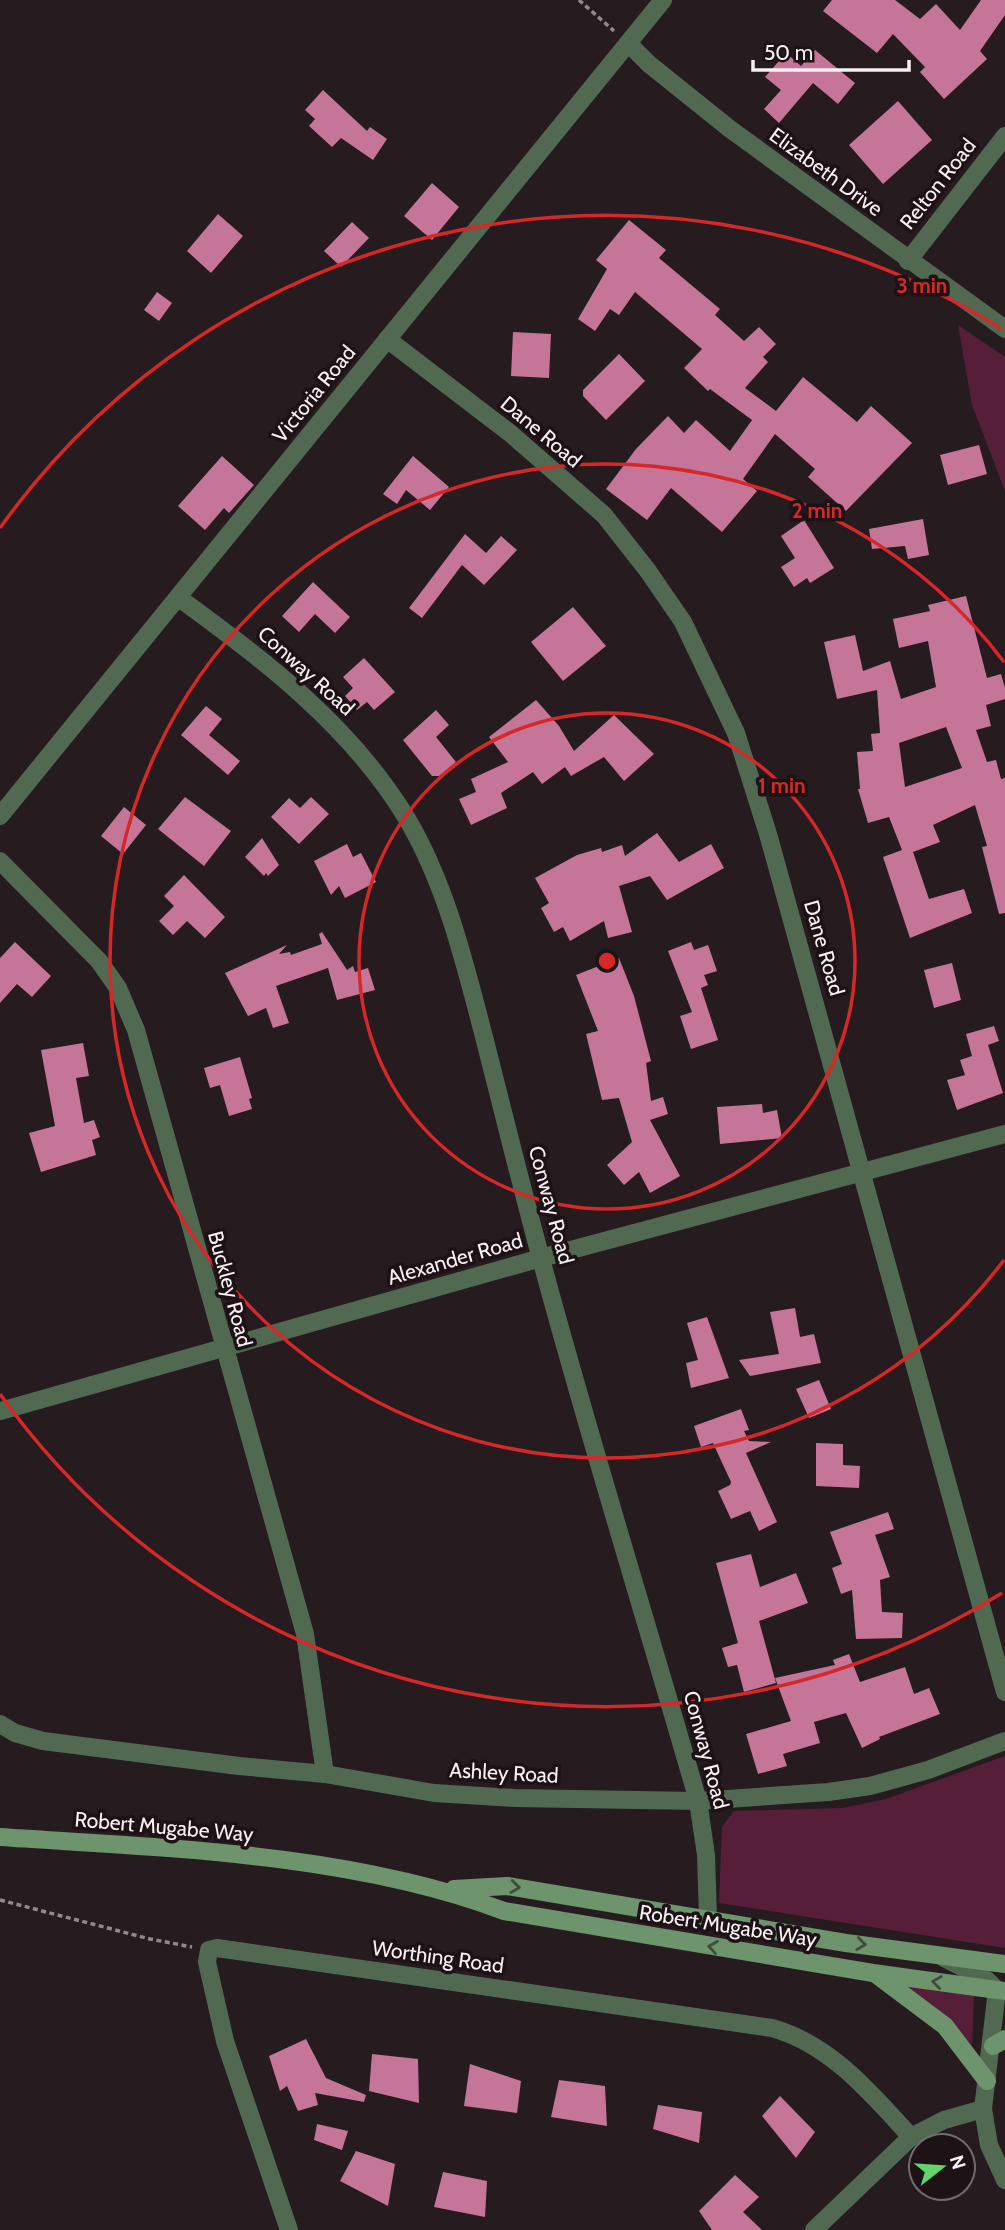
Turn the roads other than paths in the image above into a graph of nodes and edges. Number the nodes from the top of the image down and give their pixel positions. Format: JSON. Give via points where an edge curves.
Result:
{"nodes":[{"id":1,"x":663,"y":0,"type":"edge"},
{"id":2,"x":628,"y":43,"type":"junction"},
{"id":3,"x":1005,"y":136,"type":"edge"},
{"id":4,"x":908,"y":261,"type":"junction"},
{"id":5,"x":1005,"y":329,"type":"edge"},
{"id":6,"x":387,"y":339,"type":"junction"},
{"id":7,"x":179,"y":598,"type":"junction"},
{"id":8,"x":0,"y":816,"type":"edge"},
{"id":9,"x":0,"y":861,"type":"edge"},
{"id":10,"x":1005,"y":1134,"type":"edge"},
{"id":11,"x":863,"y":1174,"type":"junction"},
{"id":12,"x":541,"y":1258,"type":"junction"},
{"id":13,"x":223,"y":1350,"type":"junction"},
{"id":14,"x":0,"y":1411,"type":"edge"},
{"id":15,"x":1005,"y":1692,"type":"edge"},
{"id":16,"x":0,"y":1724,"type":"edge"},
{"id":17,"x":1005,"y":1741,"type":"edge"},
{"id":18,"x":325,"y":1774,"type":"junction"},
{"id":19,"x":698,"y":1801,"type":"junction"},
{"id":20,"x":0,"y":1837,"type":"edge"},
{"id":21,"x":447,"y":1889,"type":"junction"},
{"id":22,"x":708,"y":1918,"type":"junction"},
{"id":23,"x":936,"y":1955,"type":"junction"},
{"id":24,"x":1005,"y":1964,"type":"edge"},
{"id":25,"x":873,"y":1973,"type":"junction"},
{"id":26,"x":1002,"y":1989,"type":"edge"},
{"id":27,"x":999,"y":2042,"type":"edge"},
{"id":28,"x":987,"y":2081,"type":"junction"},
{"id":29,"x":983,"y":2109,"type":"junction"},
{"id":30,"x":921,"y":2132,"type":"edge"},
{"id":31,"x":907,"y":2133,"type":"edge"},
{"id":32,"x":907,"y":2141,"type":"edge"},
{"id":33,"x":1005,"y":2180,"type":"edge"},
{"id":34,"x":289,"y":2230,"type":"edge"},
{"id":35,"x":814,"y":2230,"type":"edge"}],
"edges":[{"from":1,"to":2,"type":"street","name":"Victoria Road"},
{"from":2,"to":4,"type":"street","name":"Elizabeth Drive","via":[[730,130]]},
{"from":2,"to":6,"type":"street","name":"Victoria Road"},
{"from":3,"to":4,"type":"street","name":"Relton Road"},
{"from":4,"to":5,"type":"street","name":"Elizabeth Drive"},
{"from":6,"to":7,"type":"street","name":"Victoria Road"},
{"from":6,"to":11,"type":"street","name":"Dane Road","via":[[510,433],[604,515],[683,622],[736,733]]},
{"from":7,"to":8,"type":"street","name":"Victoria Road"},
{"from":7,"to":12,"type":"street","name":"Conway Road","via":[[261,658],[321,710],[365,758],[406,817],[434,871],[469,981]]},
{"from":9,"to":13,"type":"street","name":"Buckley Road","via":[[99,961],[118,988],[136,1030]]},
{"from":10,"to":11,"type":"street","name":"Alexander Road"},
{"from":11,"to":12,"type":"street","name":"Alexander Road"},
{"from":11,"to":15,"type":"street","name":"Dane Road"},
{"from":12,"to":13,"type":"street","name":"Alexander Road"},
{"from":12,"to":19,"type":"street","name":"Conway Road"},
{"from":13,"to":14,"type":"street","name":"Alexander Road"},
{"from":13,"to":18,"type":"street","name":"Buckley Road","via":[[305,1634]]},
{"from":16,"to":18,"type":"street","name":"Ashley Road","via":[[43,1741]]},
{"from":17,"to":19,"type":"street","name":"Ashley Road","via":[[870,1786]]},
{"from":18,"to":19,"type":"street","name":"Ashley Road","via":[[434,1793]]},
{"from":19,"to":22,"type":"street","name":"Conway Road"},
{"from":20,"to":21,"type":"main road","name":"Robert Mugabe Way","via":[[202,1850]]},
{"from":21,"to":22,"type":"main road","name":"Robert Mugabe Way","one_way":true,"via":[[506,1886]]},
{"from":25,"to":21,"type":"main road","name":"Robert Mugabe Way","one_way":true,"via":[[504,1911]]},
{"from":22,"to":23,"type":"main road","name":"Robert Mugabe Way","one_way":true},
{"from":23,"to":24,"type":"main road","name":"Robert Mugabe Way"},
{"from":23,"to":26,"type":"street"},
{"from":26,"to":25,"type":"main road","name":"Robert Mugabe Way","one_way":true},
{"from":25,"to":28,"type":"main road","via":[[944,2026]]},
{"from":26,"to":27,"type":"street"},
{"from":27,"to":28,"type":"street"},
{"from":28,"to":29,"type":"street"},
{"from":29,"to":30,"type":"street"},
{"from":29,"to":33,"type":"street","via":[[989,2145]]},
{"from":31,"to":34,"type":"street","name":"Worthing Road","via":[[828,2055],[798,2035],[209,1950],[207,1962],[225,2041]]},
{"from":32,"to":35,"type":"street"}]}
